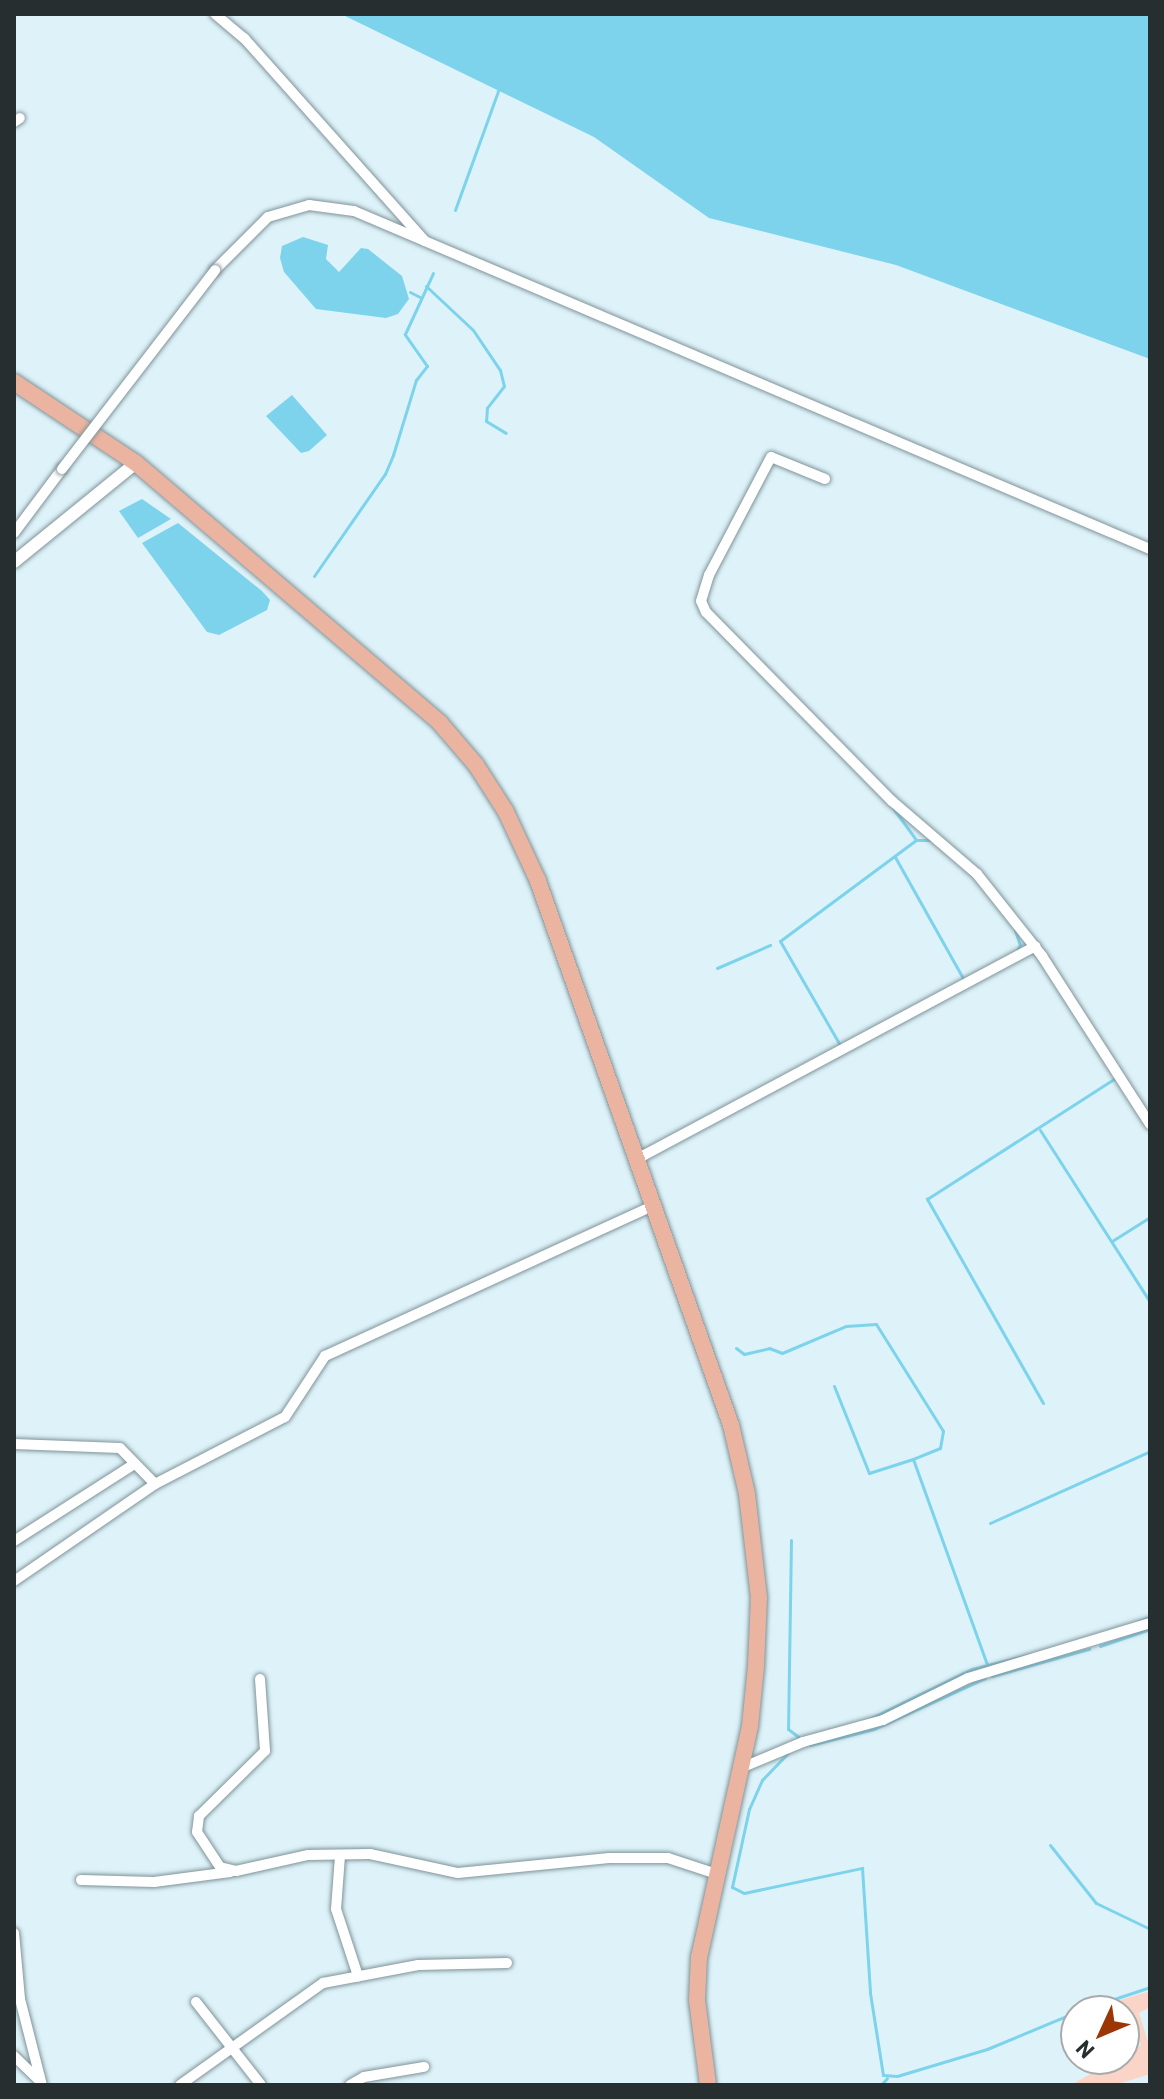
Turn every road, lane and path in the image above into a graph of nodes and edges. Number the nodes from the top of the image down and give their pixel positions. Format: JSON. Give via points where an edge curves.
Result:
{"nodes":[{"id":1,"x":215,"y":14,"type":"edge"},
{"id":2,"x":426,"y":243,"type":"junction"},
{"id":3,"x":14,"y":382,"type":"edge"},
{"id":4,"x":136,"y":463,"type":"junction"},
{"id":5,"x":825,"y":479,"type":"dead end"},
{"id":6,"x":14,"y":533,"type":"edge"},
{"id":7,"x":1150,"y":549,"type":"edge"},
{"id":8,"x":14,"y":562,"type":"edge"},
{"id":9,"x":1035,"y":946,"type":"junction"},
{"id":10,"x":1150,"y":1124,"type":"edge"},
{"id":11,"x":635,"y":1160,"type":"junction"},
{"id":12,"x":652,"y":1206,"type":"junction"},
{"id":13,"x":14,"y":1444,"type":"edge"},
{"id":14,"x":133,"y":1465,"type":"junction"},
{"id":15,"x":155,"y":1484,"type":"junction"},
{"id":16,"x":14,"y":1541,"type":"edge"},
{"id":17,"x":14,"y":1581,"type":"edge"},
{"id":18,"x":1150,"y":1623,"type":"edge"},
{"id":19,"x":260,"y":1679,"type":"dead end"},
{"id":20,"x":739,"y":1769,"type":"junction"},
{"id":21,"x":340,"y":1856,"type":"junction"},
{"id":22,"x":236,"y":1871,"type":"junction"},
{"id":23,"x":714,"y":1873,"type":"junction"},
{"id":24,"x":81,"y":1880,"type":"dead end"},
{"id":25,"x":14,"y":1933,"type":"edge"},
{"id":26,"x":507,"y":1963,"type":"dead end"},
{"id":27,"x":358,"y":1976,"type":"junction"},
{"id":28,"x":196,"y":2002,"type":"dead end"},
{"id":29,"x":234,"y":2048,"type":"junction"},
{"id":30,"x":14,"y":2056,"type":"edge"},
{"id":31,"x":424,"y":2067,"type":"dead end"},
{"id":32,"x":42,"y":2084,"type":"edge"},
{"id":33,"x":180,"y":2085,"type":"edge"},
{"id":34,"x":261,"y":2085,"type":"edge"},
{"id":35,"x":350,"y":2085,"type":"edge"},
{"id":36,"x":708,"y":2085,"type":"edge"}],
"edges":[{"from":1,"to":2,"type":"street","via":[[244,38]]},
{"from":2,"to":6,"type":"street","bridge":true,"via":[[354,211],[309,205],[268,217],[215,270]]},
{"from":2,"to":7,"type":"street"},
{"from":3,"to":4,"type":"main road"},
{"from":4,"to":8,"type":"street"},
{"from":4,"to":11,"type":"main road","via":[[396,683],[476,765],[538,881]]},
{"from":5,"to":9,"type":"street","via":[[771,457],[709,575],[701,601],[892,801],[977,874]]},
{"from":9,"to":10,"type":"street"},
{"from":9,"to":11,"type":"street"},
{"from":11,"to":12,"type":"main road"},
{"from":12,"to":15,"type":"street","via":[[325,1356],[285,1417]]},
{"from":12,"to":20,"type":"main road","via":[[731,1425],[747,1494],[759,1597],[751,1711]]},
{"from":13,"to":14,"type":"street","via":[[113,1446]]},
{"from":14,"to":15,"type":"street"},
{"from":14,"to":16,"type":"street"},
{"from":15,"to":17,"type":"street"},
{"from":18,"to":20,"type":"street","via":[[968,1678],[883,1720],[803,1742]]},
{"from":19,"to":22,"type":"street","via":[[265,1751],[199,1816],[197,1832],[220,1867]]},
{"from":20,"to":23,"type":"main road"},
{"from":21,"to":22,"type":"street","via":[[290,1857]]},
{"from":21,"to":23,"type":"street","via":[[393,1856],[458,1873],[609,1858],[668,1858]]},
{"from":21,"to":27,"type":"street","via":[[336,1909]]},
{"from":22,"to":24,"type":"street","via":[[154,1882]]},
{"from":23,"to":36,"type":"main road","via":[[697,2000]]},
{"from":25,"to":32,"type":"street","via":[[20,1999]]},
{"from":26,"to":27,"type":"street","via":[[418,1965]]},
{"from":27,"to":29,"type":"street","via":[[305,1992]]},
{"from":28,"to":29,"type":"street"},
{"from":29,"to":33,"type":"street"},
{"from":29,"to":34,"type":"street"},
{"from":30,"to":32,"type":"street"},
{"from":31,"to":35,"type":"street","via":[[364,2077]]}]}
